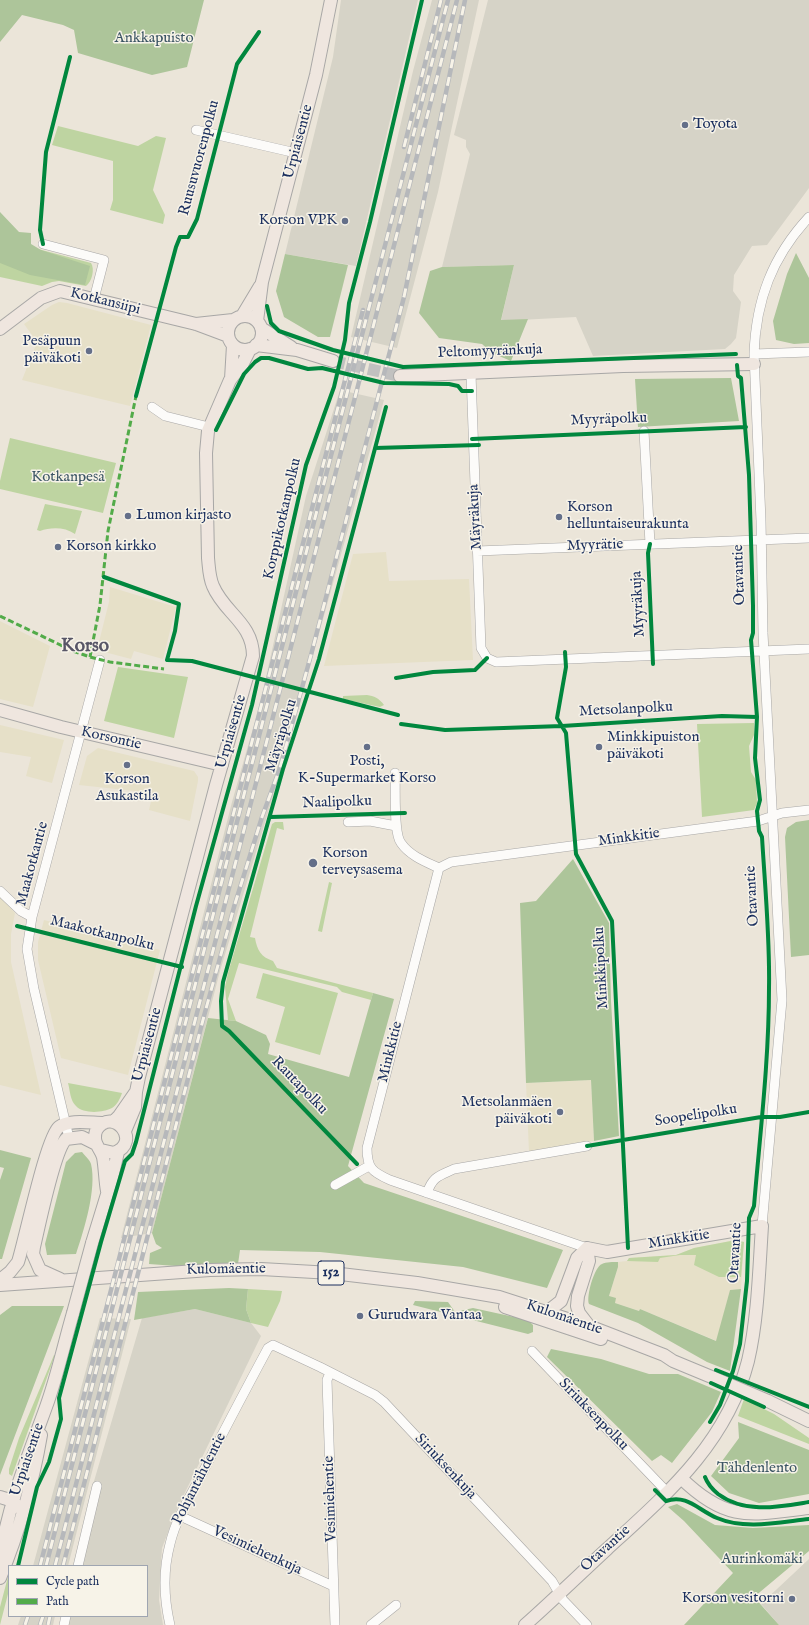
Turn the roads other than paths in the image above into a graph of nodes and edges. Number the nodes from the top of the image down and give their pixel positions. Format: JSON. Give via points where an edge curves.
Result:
{"nodes":[{"id":1,"x":331,"y":0,"type":"edge"},
{"id":2,"x":196,"y":130,"type":"dead end"},
{"id":3,"x":296,"y":153,"type":"junction"},
{"id":4,"x":809,"y":217,"type":"edge"},
{"id":5,"x":43,"y":244,"type":"dead end"},
{"id":6,"x":262,"y":282,"type":"junction"},
{"id":7,"x":94,"y":299,"type":"junction"},
{"id":8,"x":237,"y":318,"type":"junction"},
{"id":9,"x":196,"y":324,"type":"junction"},
{"id":10,"x":259,"y":324,"type":"junction"},
{"id":11,"x":0,"y":329,"type":"edge"},
{"id":12,"x":230,"y":341,"type":"junction"},
{"id":13,"x":253,"y":347,"type":"junction"},
{"id":14,"x":297,"y":350,"type":"junction"},
{"id":15,"x":809,"y":352,"type":"edge"},
{"id":16,"x":754,"y":359,"type":"junction"},
{"id":17,"x":332,"y":361,"type":"tunnel mouth"},
{"id":18,"x":471,"y":374,"type":"junction"},
{"id":19,"x":400,"y":376,"type":"tunnel mouth"},
{"id":20,"x":230,"y":380,"type":"junction"},
{"id":21,"x":152,"y":406,"type":"dead end"},
{"id":22,"x":209,"y":427,"type":"junction"},
{"id":23,"x":644,"y":431,"type":"dead end"},
{"id":24,"x":809,"y":538,"type":"edge"},
{"id":25,"x":761,"y":540,"type":"junction"},
{"id":26,"x":650,"y":544,"type":"junction"},
{"id":27,"x":477,"y":551,"type":"junction"},
{"id":28,"x":809,"y":649,"type":"edge"},
{"id":29,"x":765,"y":652,"type":"junction"},
{"id":30,"x":100,"y":660,"type":"dead end"},
{"id":31,"x":0,"y":710,"type":"edge"},
{"id":32,"x":80,"y":732,"type":"junction"},
{"id":33,"x":222,"y":765,"type":"junction"},
{"id":34,"x":395,"y":773,"type":"dead end"},
{"id":35,"x":809,"y":810,"type":"edge"},
{"id":36,"x":772,"y":816,"type":"junction"},
{"id":37,"x":348,"y":822,"type":"dead end"},
{"id":38,"x":396,"y":826,"type":"junction"},
{"id":39,"x":439,"y":868,"type":"junction"},
{"id":40,"x":0,"y":891,"type":"edge"},
{"id":41,"x":32,"y":917,"type":"junction"},
{"id":42,"x":136,"y":1092,"type":"junction"},
{"id":43,"x":108,"y":1122,"type":"junction"},
{"id":44,"x":66,"y":1124,"type":"junction"},
{"id":45,"x":125,"y":1131,"type":"junction"},
{"id":46,"x":69,"y":1138,"type":"junction"},
{"id":47,"x":587,"y":1146,"type":"dead end"},
{"id":48,"x":98,"y":1147,"type":"junction"},
{"id":49,"x":118,"y":1152,"type":"junction"},
{"id":50,"x":369,"y":1166,"type":"junction"},
{"id":51,"x":335,"y":1184,"type":"dead end"},
{"id":52,"x":107,"y":1191,"type":"junction"},
{"id":53,"x":427,"y":1193,"type":"junction"},
{"id":54,"x":762,"y":1226,"type":"junction"},
{"id":55,"x":587,"y":1248,"type":"junction"},
{"id":56,"x":0,"y":1280,"type":"edge"},
{"id":57,"x":63,"y":1280,"type":"junction"},
{"id":58,"x":6,"y":1285,"type":"edge"},
{"id":59,"x":450,"y":1289,"type":"junction"},
{"id":60,"x":0,"y":1295,"type":"edge"},
{"id":61,"x":547,"y":1312,"type":"junction"},
{"id":62,"x":589,"y":1326,"type":"junction"},
{"id":63,"x":273,"y":1345,"type":"joint"},
{"id":64,"x":532,"y":1351,"type":"dead end"},
{"id":65,"x":673,"y":1361,"type":"junction"},
{"id":66,"x":330,"y":1373,"type":"junction"},
{"id":67,"x":768,"y":1401,"type":"junction"},
{"id":68,"x":46,"y":1407,"type":"junction"},
{"id":69,"x":809,"y":1416,"type":"edge"},
{"id":70,"x":809,"y":1421,"type":"edge"},
{"id":71,"x":681,"y":1478,"type":"junction"},
{"id":72,"x":97,"y":1486,"type":"dead end"},
{"id":73,"x":668,"y":1493,"type":"junction"},
{"id":74,"x":0,"y":1497,"type":"edge"},
{"id":75,"x":13,"y":1501,"type":"junction"},
{"id":76,"x":809,"y":1508,"type":"edge"},
{"id":77,"x":11,"y":1512,"type":"edge"},
{"id":78,"x":180,"y":1516,"type":"junction"},
{"id":79,"x":0,"y":1560,"type":"edge"},
{"id":80,"x":78,"y":1565,"type":"edge"},
{"id":81,"x":0,"y":1578,"type":"edge"},
{"id":82,"x":333,"y":1586,"type":"junction"},
{"id":83,"x":560,"y":1593,"type":"junction"},
{"id":84,"x":396,"y":1605,"type":"dead end"},
{"id":85,"x":170,"y":1625,"type":"edge"},
{"id":86,"x":335,"y":1625,"type":"edge"},
{"id":87,"x":371,"y":1625,"type":"edge"},
{"id":88,"x":525,"y":1625,"type":"edge"},
{"id":89,"x":587,"y":1625,"type":"edge"}],
"edges":[{"from":1,"to":3,"type":"main road","name":"Urpiaisentie","via":[[316,75]]},
{"from":2,"to":3,"type":"street"},
{"from":3,"to":6,"type":"main road","name":"Urpiaisentie"},
{"from":4,"to":16,"type":"street","name":"Otavantie","via":[[782,250],[774,266],[755,332]]},
{"from":5,"to":7,"type":"street","via":[[104,260]]},
{"from":6,"to":8,"type":"main road","name":"Urpiaisentie"},
{"from":6,"to":10,"type":"main road","name":"Urpiaisentie"},
{"from":7,"to":9,"type":"main road","name":"Kotkansiipi"},
{"from":7,"to":11,"type":"main road","name":"Kotkansiipi","via":[[66,292],[53,292]]},
{"from":8,"to":9,"type":"main road","name":"Kotkansiipi"},
{"from":8,"to":10,"type":"main road","via":[[250,316]]},
{"from":8,"to":12,"type":"main road","name":"Urpiaisentie","via":[[228,327]]},
{"from":9,"to":12,"type":"main road","name":"Kotkansiipi"},
{"from":10,"to":13,"type":"main road","name":"Urpiaisentie","via":[[261,338]]},
{"from":10,"to":14,"type":"main road"},
{"from":12,"to":13,"type":"main road","via":[[240,349]]},
{"from":12,"to":20,"type":"main road","name":"Urpiaisentie"},
{"from":13,"to":14,"type":"main road"},
{"from":13,"to":20,"type":"main road","name":"Urpiaisentie"},
{"from":14,"to":17,"type":"main road"},
{"from":15,"to":16,"type":"street"},
{"from":16,"to":18,"type":"main road","name":"Peltomyyränkuja"},
{"from":16,"to":25,"type":"street","name":"Otavantie"},
{"from":18,"to":19,"type":"main road","name":"Peltomyyränkuja"},
{"from":18,"to":27,"type":"street","name":"Mäyräkuja"},
{"from":20,"to":22,"type":"main road","name":"Urpiaisentie"},
{"from":21,"to":22,"type":"street","via":[[164,416]]},
{"from":22,"to":33,"type":"main road","name":"Urpiaisentie","via":[[206,453],[210,575],[217,593],[247,631],[253,646],[251,667]]},
{"from":23,"to":26,"type":"street"},
{"from":24,"to":25,"type":"street","name":"Myyrätie"},
{"from":25,"to":26,"type":"street","name":"Myyrätie"},
{"from":25,"to":29,"type":"street","name":"Otavantie"},
{"from":26,"to":27,"type":"street","name":"Myyrätie"},
{"from":27,"to":29,"type":"street","name":"Mäyräkuja","via":[[481,648],[487,658],[496,662]]},
{"from":28,"to":29,"type":"street"},
{"from":29,"to":36,"type":"street","name":"Otavantie"},
{"from":30,"to":32,"type":"street","name":"Maakotkantie"},
{"from":31,"to":32,"type":"main road","name":"Korsontie"},
{"from":32,"to":33,"type":"main road","name":"Korsontie"},
{"from":32,"to":41,"type":"street","name":"Maakotkantie"},
{"from":33,"to":42,"type":"main road","name":"Urpiaisentie"},
{"from":34,"to":38,"type":"street"},
{"from":35,"to":36,"type":"street","name":"Minkkitie"},
{"from":36,"to":39,"type":"street","name":"Minkkitie","via":[[758,821],[451,862]]},
{"from":36,"to":54,"type":"street","name":"Otavantie","via":[[782,1000]]},
{"from":37,"to":38,"type":"street","name":"Naalipolku","via":[[370,821]]},
{"from":38,"to":39,"type":"street","via":[[400,842],[408,850]]},
{"from":39,"to":50,"type":"street","name":"Minkkitie","via":[[367,1148]]},
{"from":40,"to":41,"type":"street","name":"Maakotkanpolku","via":[[20,911]]},
{"from":41,"to":44,"type":"street","name":"Maakotkantie","via":[[27,949]]},
{"from":42,"to":43,"type":"main road","name":"Urpiaisentie","via":[[119,1116]]},
{"from":42,"to":45,"type":"main road","name":"Urpiaisentie","via":[[135,1107]]},
{"from":43,"to":44,"type":"main road"},
{"from":43,"to":45,"type":"main road","via":[[119,1124]]},
{"from":43,"to":48,"type":"main road","name":"Urpiaisentie","via":[[96,1132]]},
{"from":44,"to":46,"type":"street","name":"Maakotkantie"},
{"from":44,"to":56,"type":"main road","via":[[59,1127],[51,1139],[18,1262]]},
{"from":45,"to":49,"type":"main road","name":"Urpiaisentie","via":[[125,1144]]},
{"from":46,"to":48,"type":"main road","via":[[82,1137]]},
{"from":46,"to":57,"type":"main road","via":[[64,1141],[56,1161],[33,1254],[40,1270]]},
{"from":47,"to":53,"type":"street","via":[[454,1169],[435,1177]]},
{"from":48,"to":49,"type":"main road","via":[[110,1154]]},
{"from":48,"to":52,"type":"main road","name":"Urpiaisentie"},
{"from":49,"to":52,"type":"main road","name":"Urpiaisentie"},
{"from":50,"to":51,"type":"street"},
{"from":50,"to":53,"type":"street","name":"Minkkitie","via":[[381,1176]]},
{"from":52,"to":68,"type":"main road","name":"Urpiaisentie","bridge":true},
{"from":53,"to":55,"type":"street","name":"Minkkitie"},
{"from":54,"to":55,"type":"main road","name":"Minkkitie","via":[[607,1252]]},
{"from":54,"to":71,"type":"main road","name":"Otavantie","via":[[751,1345],[742,1380],[720,1430]]},
{"from":55,"to":61,"type":"main road","via":[[577,1258],[562,1301]]},
{"from":55,"to":62,"type":"main road","via":[[589,1261],[577,1306]]},
{"from":57,"to":58,"type":"main road","name":"Kulomäentie","number":"152"},
{"from":57,"to":59,"type":"main road","name":"Kulomäentie","number":"152","via":[[167,1272],[260,1269],[332,1273]]},
{"from":58,"to":60,"type":"main road"},
{"from":59,"to":61,"type":"main road","name":"Kulomäentie","number":"152","via":[[499,1297]]},
{"from":59,"to":65,"type":"main road","name":"Kulomäentie","number":"152"},
{"from":61,"to":62,"type":"main road","name":"Kulomäentie","number":"152"},
{"from":62,"to":65,"type":"main road","name":"Kulomäentie","number":"152","via":[[664,1355]]},
{"from":63,"to":66,"type":"street","name":"Siriuksenkuja"},
{"from":63,"to":78,"type":"street","name":"Pohjantähdentie","via":[[268,1348]]},
{"from":64,"to":73,"type":"street","name":"Siriuksenpolku"},
{"from":65,"to":67,"type":"main road","name":"Kulomäentie","number":"152","bridge":true},
{"from":66,"to":82,"type":"street","name":"Vesimiehentie","via":[[327,1380]]},
{"from":66,"to":83,"type":"street","name":"Siriuksenkuja","via":[[384,1402],[552,1580]]},
{"from":67,"to":69,"type":"main road","name":"Kulomäentie","number":"152"},
{"from":67,"to":70,"type":"main road","name":"Kulomäentie","number":"152"},
{"from":68,"to":75,"type":"main road","name":"Urpiaisentie"},
{"from":68,"to":77,"type":"main road","name":"Urpiaisentie","via":[[37,1456]]},
{"from":71,"to":73,"type":"main road","name":"Otavantie"},
{"from":71,"to":76,"type":"main road","via":[[692,1490],[710,1502],[736,1513],[753,1515]]},
{"from":72,"to":80,"type":"street"},
{"from":73,"to":83,"type":"main road","name":"Otavantie"},
{"from":74,"to":75,"type":"main road"},
{"from":75,"to":77,"type":"main road","name":"Urpiaisentie"},
{"from":77,"to":79,"type":"main road"},
{"from":77,"to":81,"type":"main road","via":[[12,1548]]},
{"from":78,"to":82,"type":"street","name":"Vesimiehenkuja"},
{"from":78,"to":85,"type":"street","name":"Pohjantähdentie","via":[[170,1543],[166,1564],[165,1590]]},
{"from":82,"to":86,"type":"street","name":"Vesimiehentie"},
{"from":83,"to":88,"type":"main road","name":"Otavantie"},
{"from":83,"to":89,"type":"street","name":"Siriuksenkuja","via":[[563,1600]]},
{"from":84,"to":87,"type":"street"}]}
